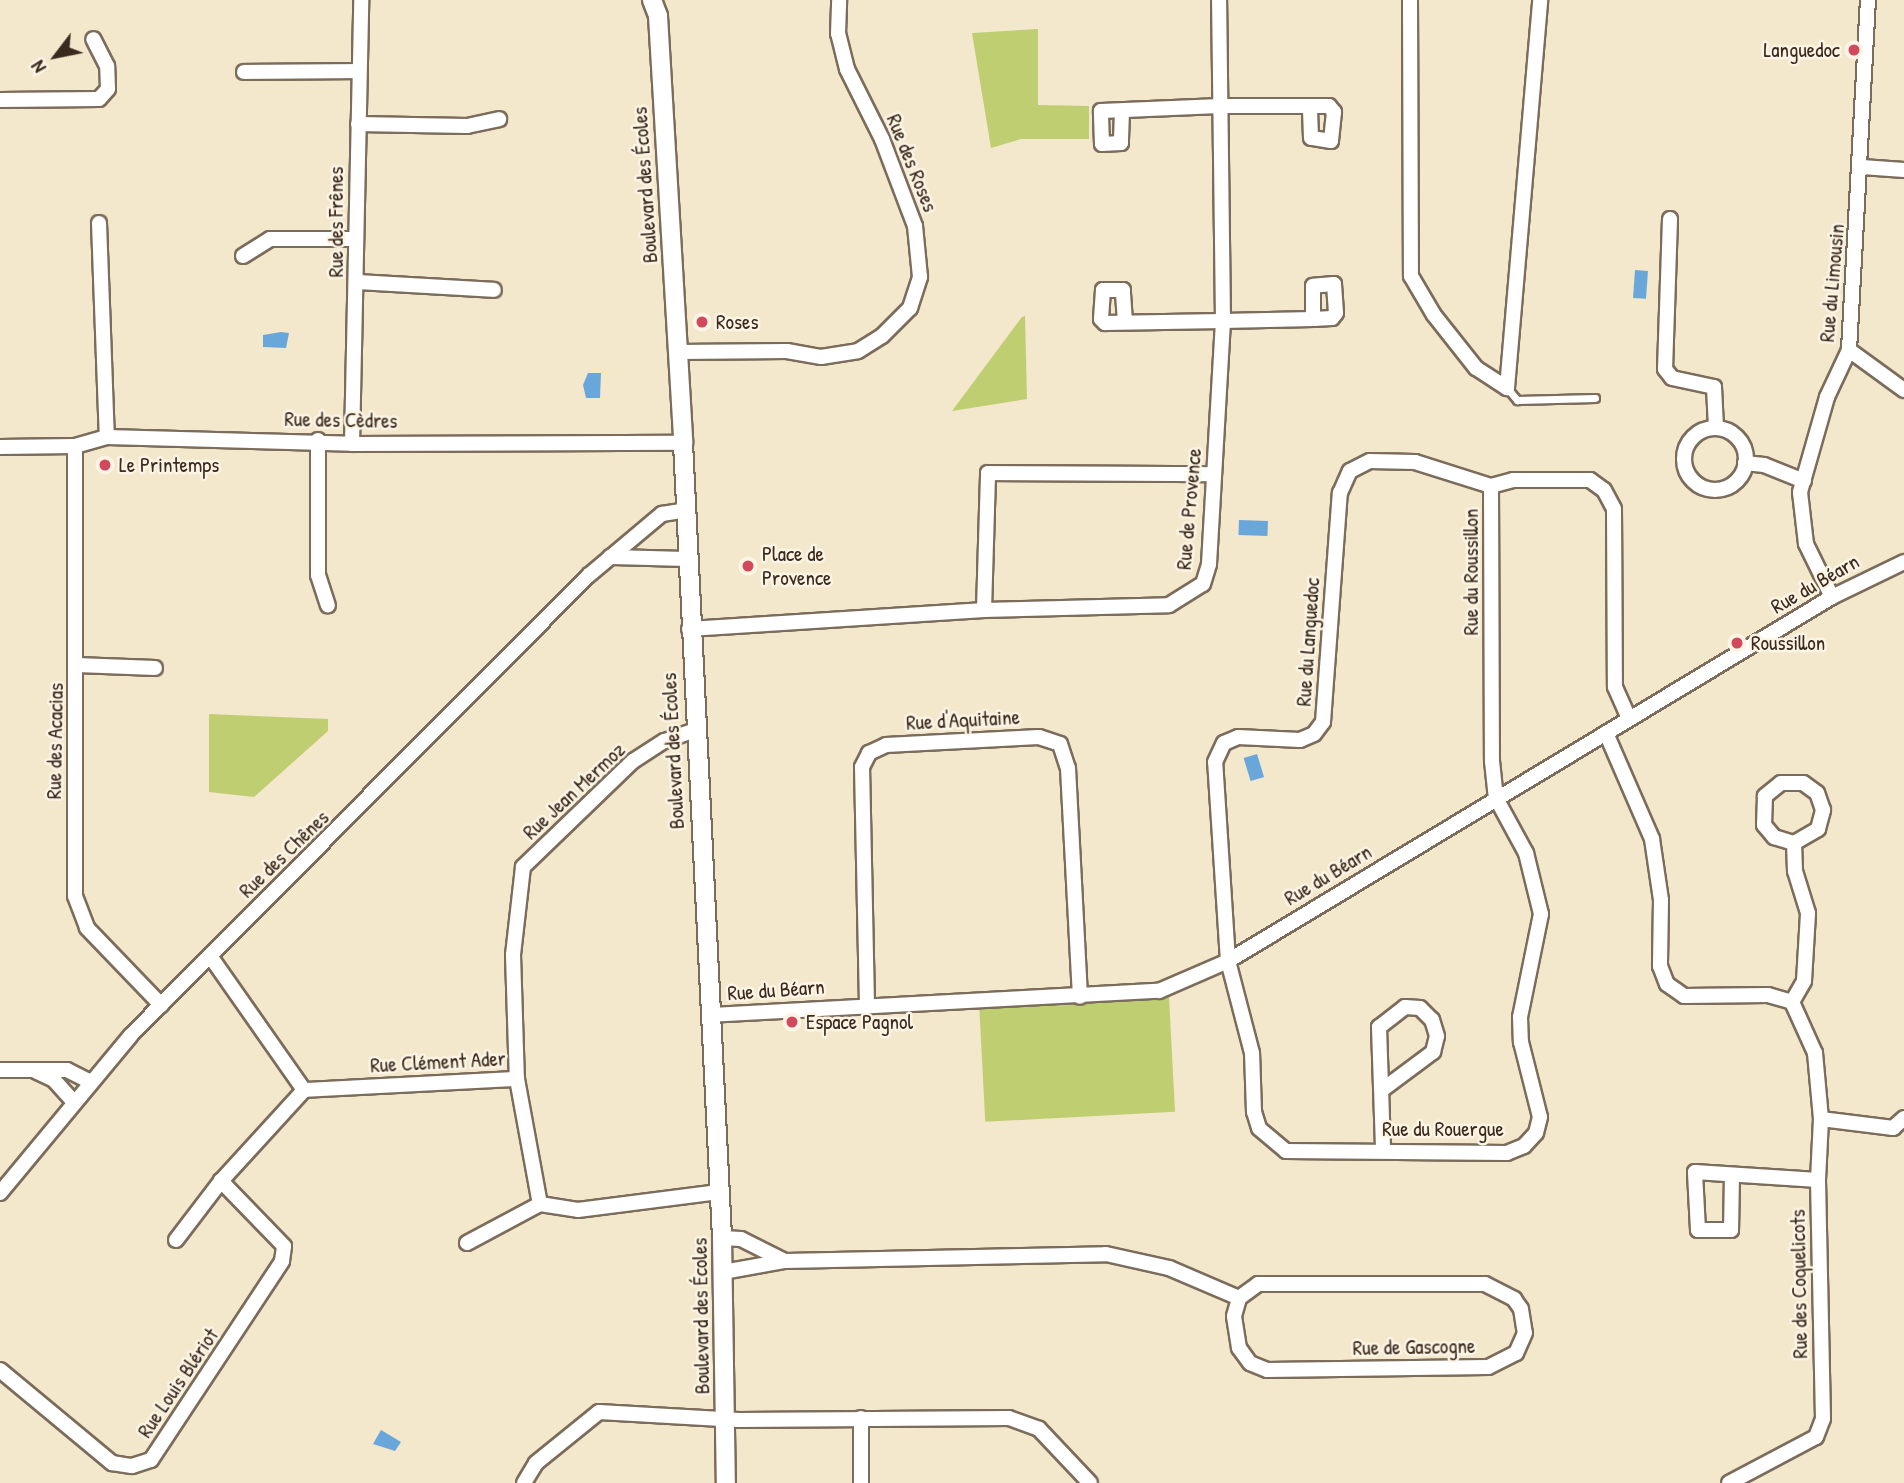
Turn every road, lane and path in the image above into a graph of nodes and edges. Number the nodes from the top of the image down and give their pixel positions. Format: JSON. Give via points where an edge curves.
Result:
{"nodes":[{"id":1,"x":361,"y":0,"type":"edge"},
{"id":2,"x":839,"y":0,"type":"edge"},
{"id":3,"x":1219,"y":0,"type":"edge"},
{"id":4,"x":1410,"y":0,"type":"edge"},
{"id":5,"x":1540,"y":0,"type":"edge"},
{"id":6,"x":1868,"y":0,"type":"edge"},
{"id":7,"x":659,"y":5,"type":"edge"},
{"id":8,"x":93,"y":39,"type":"dead end"},
{"id":9,"x":358,"y":71,"type":"junction"},
{"id":10,"x":244,"y":72,"type":"dead end"},
{"id":11,"x":0,"y":100,"type":"edge"},
{"id":12,"x":1220,"y":106,"type":"junction"},
{"id":13,"x":1310,"y":106,"type":"dead end"},
{"id":14,"x":1122,"y":111,"type":"dead end"},
{"id":15,"x":499,"y":119,"type":"dead end"},
{"id":16,"x":358,"y":124,"type":"junction"},
{"id":17,"x":1862,"y":167,"type":"junction"},
{"id":18,"x":1904,"y":170,"type":"edge"},
{"id":19,"x":1670,"y":219,"type":"dead end"},
{"id":20,"x":99,"y":223,"type":"dead end"},
{"id":21,"x":354,"y":239,"type":"junction"},
{"id":22,"x":243,"y":256,"type":"dead end"},
{"id":23,"x":356,"y":282,"type":"junction"},
{"id":24,"x":495,"y":290,"type":"dead end"},
{"id":25,"x":1313,"y":319,"type":"dead end"},
{"id":26,"x":1223,"y":321,"type":"junction"},
{"id":27,"x":1125,"y":322,"type":"dead end"},
{"id":28,"x":1849,"y":351,"type":"junction"},
{"id":29,"x":678,"y":352,"type":"junction"},
{"id":30,"x":1507,"y":388,"type":"junction"},
{"id":31,"x":1904,"y":390,"type":"edge"},
{"id":32,"x":1595,"y":398,"type":"dead end"},
{"id":33,"x":1716,"y":428,"type":"junction"},
{"id":34,"x":107,"y":438,"type":"junction"},
{"id":35,"x":318,"y":440,"type":"junction"},
{"id":36,"x":683,"y":443,"type":"junction"},
{"id":37,"x":352,"y":444,"type":"junction"},
{"id":38,"x":75,"y":446,"type":"junction"},
{"id":39,"x":0,"y":447,"type":"edge"},
{"id":40,"x":1745,"y":463,"type":"junction"},
{"id":41,"x":1213,"y":474,"type":"junction"},
{"id":42,"x":1804,"y":481,"type":"junction"},
{"id":43,"x":1491,"y":486,"type":"junction"},
{"id":44,"x":686,"y":510,"type":"junction"},
{"id":45,"x":610,"y":557,"type":"junction"},
{"id":46,"x":688,"y":559,"type":"junction"},
{"id":47,"x":1904,"y":562,"type":"edge"},
{"id":48,"x":1832,"y":597,"type":"junction"},
{"id":49,"x":328,"y":605,"type":"dead end"},
{"id":50,"x":984,"y":610,"type":"junction"},
{"id":51,"x":689,"y":629,"type":"junction"},
{"id":52,"x":77,"y":665,"type":"junction"},
{"id":53,"x":155,"y":668,"type":"dead end"},
{"id":54,"x":1629,"y":718,"type":"junction"},
{"id":55,"x":695,"y":730,"type":"junction"},
{"id":56,"x":1606,"y":733,"type":"junction"},
{"id":57,"x":1496,"y":798,"type":"junction"},
{"id":58,"x":1794,"y":843,"type":"junction"},
{"id":59,"x":210,"y":956,"type":"junction"},
{"id":60,"x":1228,"y":961,"type":"junction"},
{"id":61,"x":1080,"y":997,"type":"junction"},
{"id":62,"x":1792,"y":1002,"type":"junction"},
{"id":63,"x":161,"y":1005,"type":"junction"},
{"id":64,"x":867,"y":1006,"type":"junction"},
{"id":65,"x":710,"y":1016,"type":"junction"},
{"id":66,"x":0,"y":1070,"type":"edge"},
{"id":67,"x":36,"y":1071,"type":"junction"},
{"id":68,"x":517,"y":1079,"type":"junction"},
{"id":69,"x":89,"y":1081,"type":"junction"},
{"id":70,"x":304,"y":1090,"type":"junction"},
{"id":71,"x":1382,"y":1090,"type":"junction"},
{"id":72,"x":74,"y":1102,"type":"junction"},
{"id":73,"x":1821,"y":1119,"type":"junction"},
{"id":74,"x":1900,"y":1125,"type":"edge"},
{"id":75,"x":1383,"y":1150,"type":"junction"},
{"id":76,"x":1732,"y":1175,"type":"junction"},
{"id":77,"x":1818,"y":1180,"type":"junction"},
{"id":78,"x":221,"y":1181,"type":"junction"},
{"id":79,"x":719,"y":1192,"type":"junction"},
{"id":80,"x":0,"y":1193,"type":"edge"},
{"id":81,"x":540,"y":1204,"type":"junction"},
{"id":82,"x":722,"y":1238,"type":"junction"},
{"id":83,"x":176,"y":1240,"type":"dead end"},
{"id":84,"x":467,"y":1243,"type":"dead end"},
{"id":85,"x":785,"y":1261,"type":"junction"},
{"id":86,"x":723,"y":1272,"type":"junction"},
{"id":87,"x":1239,"y":1298,"type":"junction"},
{"id":88,"x":0,"y":1370,"type":"edge"},
{"id":89,"x":861,"y":1418,"type":"junction"},
{"id":90,"x":726,"y":1419,"type":"junction"},
{"id":91,"x":524,"y":1483,"type":"edge"},
{"id":92,"x":726,"y":1483,"type":"edge"},
{"id":93,"x":861,"y":1483,"type":"edge"},
{"id":94,"x":1090,"y":1483,"type":"edge"},
{"id":95,"x":1730,"y":1483,"type":"edge"}],
"edges":[{"from":1,"to":9,"type":"street","name":"Rue des Frênes"},
{"from":2,"to":29,"type":"street","name":"Rue des Roses","via":[[838,34],[847,69],[882,139],[915,226],[920,277],[910,308],[882,336],[858,351],[821,357],[787,351]]},
{"from":3,"to":12,"type":"street","name":"Rue de Provence"},
{"from":4,"to":30,"type":"street","via":[[1411,276],[1434,315],[1476,368]]},
{"from":5,"to":30,"type":"street"},
{"from":6,"to":17,"type":"street","name":"Rue du Limousin"},
{"from":7,"to":29,"type":"street","name":"Boulevard des Écoles"},
{"from":8,"to":11,"type":"street","via":[[107,66],[108,89],[99,99]]},
{"from":9,"to":10,"type":"street"},
{"from":9,"to":16,"type":"street","name":"Rue des Frênes"},
{"from":12,"to":13,"type":"street"},
{"from":12,"to":14,"type":"street"},
{"from":12,"to":26,"type":"street","name":"Rue de Provence"},
{"from":15,"to":16,"type":"street","via":[[467,126]]},
{"from":16,"to":21,"type":"street","name":"Rue des Frênes"},
{"from":17,"to":18,"type":"street"},
{"from":17,"to":28,"type":"street","name":"Rue du Limousin"},
{"from":19,"to":33,"type":"street","via":[[1665,369],[1672,378],[1714,387]]},
{"from":20,"to":34,"type":"street"},
{"from":21,"to":22,"type":"street","via":[[270,239]]},
{"from":21,"to":23,"type":"street","name":"Rue des Frênes"},
{"from":23,"to":24,"type":"street"},
{"from":23,"to":37,"type":"street","name":"Rue des Frênes"},
{"from":25,"to":26,"type":"street"},
{"from":26,"to":27,"type":"street"},
{"from":26,"to":41,"type":"street","name":"Rue de Provence"},
{"from":28,"to":31,"type":"street"},
{"from":28,"to":42,"type":"street","name":"Rue du Limousin","via":[[1827,397]]},
{"from":29,"to":36,"type":"street","name":"Boulevard des Écoles"},
{"from":30,"to":32,"type":"lane","via":[[1517,400]]},
{"from":33,"to":40,"type":"street","via":[[1736,436],[1745,451]]},
{"from":33,"to":40,"type":"street","via":[[1695,435],[1685,449],[1685,467],[1694,482],[1710,490],[1727,488],[1741,477]]},
{"from":34,"to":35,"type":"street","name":"Rue des Cèdres"},
{"from":34,"to":38,"type":"street","name":"Rue des Cèdres"},
{"from":35,"to":37,"type":"street","name":"Rue des Cèdres"},
{"from":35,"to":49,"type":"street","via":[[318,575]]},
{"from":36,"to":37,"type":"street","name":"Rue des Cèdres"},
{"from":36,"to":44,"type":"street","name":"Boulevard des Écoles"},
{"from":38,"to":39,"type":"street","name":"Rue des Cèdres"},
{"from":38,"to":52,"type":"street","name":"Rue des Acacias"},
{"from":40,"to":42,"type":"street","via":[[1764,465]]},
{"from":41,"to":50,"type":"street","name":"Rue de Provence","via":[[1209,564],[1203,584],[1189,596],[1169,605]]},
{"from":41,"to":50,"type":"street","via":[[988,473]]},
{"from":42,"to":48,"type":"street","name":"Rue du Limousin","via":[[1800,492],[1806,544]]},
{"from":43,"to":54,"type":"street","name":"Rue du Roussillon","via":[[1513,480],[1590,480],[1604,490],[1614,509],[1615,687]]},
{"from":43,"to":57,"type":"street","name":"Rue du Roussillon"},
{"from":43,"to":60,"type":"street","name":"Rue du Languedoc","via":[[1415,462],[1370,461],[1350,471],[1340,493],[1323,722],[1314,734],[1300,740],[1238,737],[1224,743],[1215,762]]},
{"from":44,"to":45,"type":"street","name":"Rue des Chênes","via":[[662,514]]},
{"from":44,"to":46,"type":"street","name":"Boulevard des Écoles"},
{"from":45,"to":46,"type":"street"},
{"from":45,"to":59,"type":"street","name":"Rue des Chênes"},
{"from":46,"to":51,"type":"street","name":"Boulevard des Écoles"},
{"from":47,"to":48,"type":"street","name":"Rue du Béarn"},
{"from":48,"to":54,"type":"street","name":"Rue du Béarn"},
{"from":50,"to":51,"type":"street","name":"Rue de Provence"},
{"from":51,"to":55,"type":"street","name":"Boulevard des Écoles"},
{"from":52,"to":53,"type":"street"},
{"from":52,"to":63,"type":"street","name":"Rue des Acacias","via":[[75,896],[87,928]]},
{"from":54,"to":56,"type":"street","name":"Rue du Béarn"},
{"from":55,"to":65,"type":"street","name":"Boulevard des Écoles"},
{"from":55,"to":68,"type":"street","name":"Rue Jean Mermoz","via":[[664,741],[633,761],[523,867],[513,955]]},
{"from":56,"to":57,"type":"street","name":"Rue du Béarn"},
{"from":56,"to":62,"type":"street","via":[[1652,839],[1661,900],[1660,966],[1667,984],[1684,996],[1768,995]]},
{"from":57,"to":60,"type":"street","name":"Rue du Béarn"},
{"from":57,"to":75,"type":"street","name":"Rue du Rouergue","via":[[1526,853],[1541,914],[1520,1017],[1521,1042],[1538,1096],[1536,1133],[1524,1146],[1507,1153]]},
{"from":58,"to":58,"type":"street","via":[[1818,829],[1823,810],[1817,793],[1803,783],[1781,783],[1765,796],[1763,825],[1774,837]]},
{"from":58,"to":62,"type":"street","via":[[1796,872],[1808,913],[1804,981]]},
{"from":59,"to":63,"type":"street","name":"Rue des Chênes"},
{"from":59,"to":70,"type":"street"},
{"from":60,"to":61,"type":"street","name":"Rue du Béarn","via":[[1159,991]]},
{"from":60,"to":75,"type":"street","name":"Rue du Rouergue","via":[[1247,1026],[1259,1128],[1286,1151]]},
{"from":61,"to":64,"type":"street","name":"Rue du Béarn"},
{"from":61,"to":64,"type":"street","name":"Rue d'Aquitaine","via":[[1068,768],[1060,744],[1039,737],[886,745],[869,753],[862,767]]},
{"from":62,"to":73,"type":"street","name":"Rue des Coquelicots","via":[[1815,1053]]},
{"from":63,"to":69,"type":"street","name":"Rue des Chênes"},
{"from":64,"to":65,"type":"street","name":"Rue du Béarn"},
{"from":65,"to":79,"type":"street","name":"Boulevard des Écoles"},
{"from":66,"to":67,"type":"street"},
{"from":67,"to":69,"type":"street","via":[[67,1070]]},
{"from":67,"to":72,"type":"street","via":[[54,1080]]},
{"from":68,"to":70,"type":"street","name":"Rue Clément Ader"},
{"from":68,"to":81,"type":"street","name":"Rue Clément Ader"},
{"from":69,"to":72,"type":"street","name":"Rue des Chênes"},
{"from":70,"to":78,"type":"street"},
{"from":71,"to":71,"type":"street","via":[[1433,1052],[1437,1036],[1432,1020],[1420,1008],[1405,1007],[1379,1027]]},
{"from":71,"to":75,"type":"street"},
{"from":72,"to":80,"type":"street","name":"Rue des Chênes"},
{"from":73,"to":74,"type":"street"},
{"from":73,"to":77,"type":"street","name":"Rue des Coquelicots"},
{"from":76,"to":76,"type":"street","via":[[1695,1172],[1698,1230],[1731,1230]]},
{"from":76,"to":77,"type":"street"},
{"from":77,"to":95,"type":"street","name":"Rue des Coquelicots","via":[[1824,1419],[1815,1437]]},
{"from":78,"to":83,"type":"street"},
{"from":78,"to":88,"type":"street","name":"Rue Louis Blériot","via":[[284,1246],[282,1261],[151,1460],[132,1466],[112,1463]]},
{"from":79,"to":81,"type":"street","via":[[578,1210]]},
{"from":79,"to":82,"type":"street","name":"Boulevard des Écoles"},
{"from":81,"to":84,"type":"street"},
{"from":82,"to":85,"type":"street","via":[[741,1239]]},
{"from":82,"to":86,"type":"street","name":"Boulevard des Écoles"},
{"from":85,"to":86,"type":"street"},
{"from":85,"to":87,"type":"street","via":[[1106,1254],[1170,1268]]},
{"from":86,"to":90,"type":"street","name":"Boulevard des Écoles"},
{"from":87,"to":87,"type":"street","name":"Rue de Gascogne","via":[[1234,1316],[1239,1348],[1250,1363],[1267,1370],[1488,1367],[1516,1353],[1525,1333],[1521,1309],[1514,1299],[1485,1284],[1258,1284]]},
{"from":89,"to":90,"type":"street"},
{"from":89,"to":93,"type":"street"},
{"from":89,"to":94,"type":"street","via":[[1026,1421]]},
{"from":90,"to":91,"type":"street","via":[[599,1412],[536,1463]]},
{"from":90,"to":92,"type":"street","name":"Boulevard des Écoles"}]}
